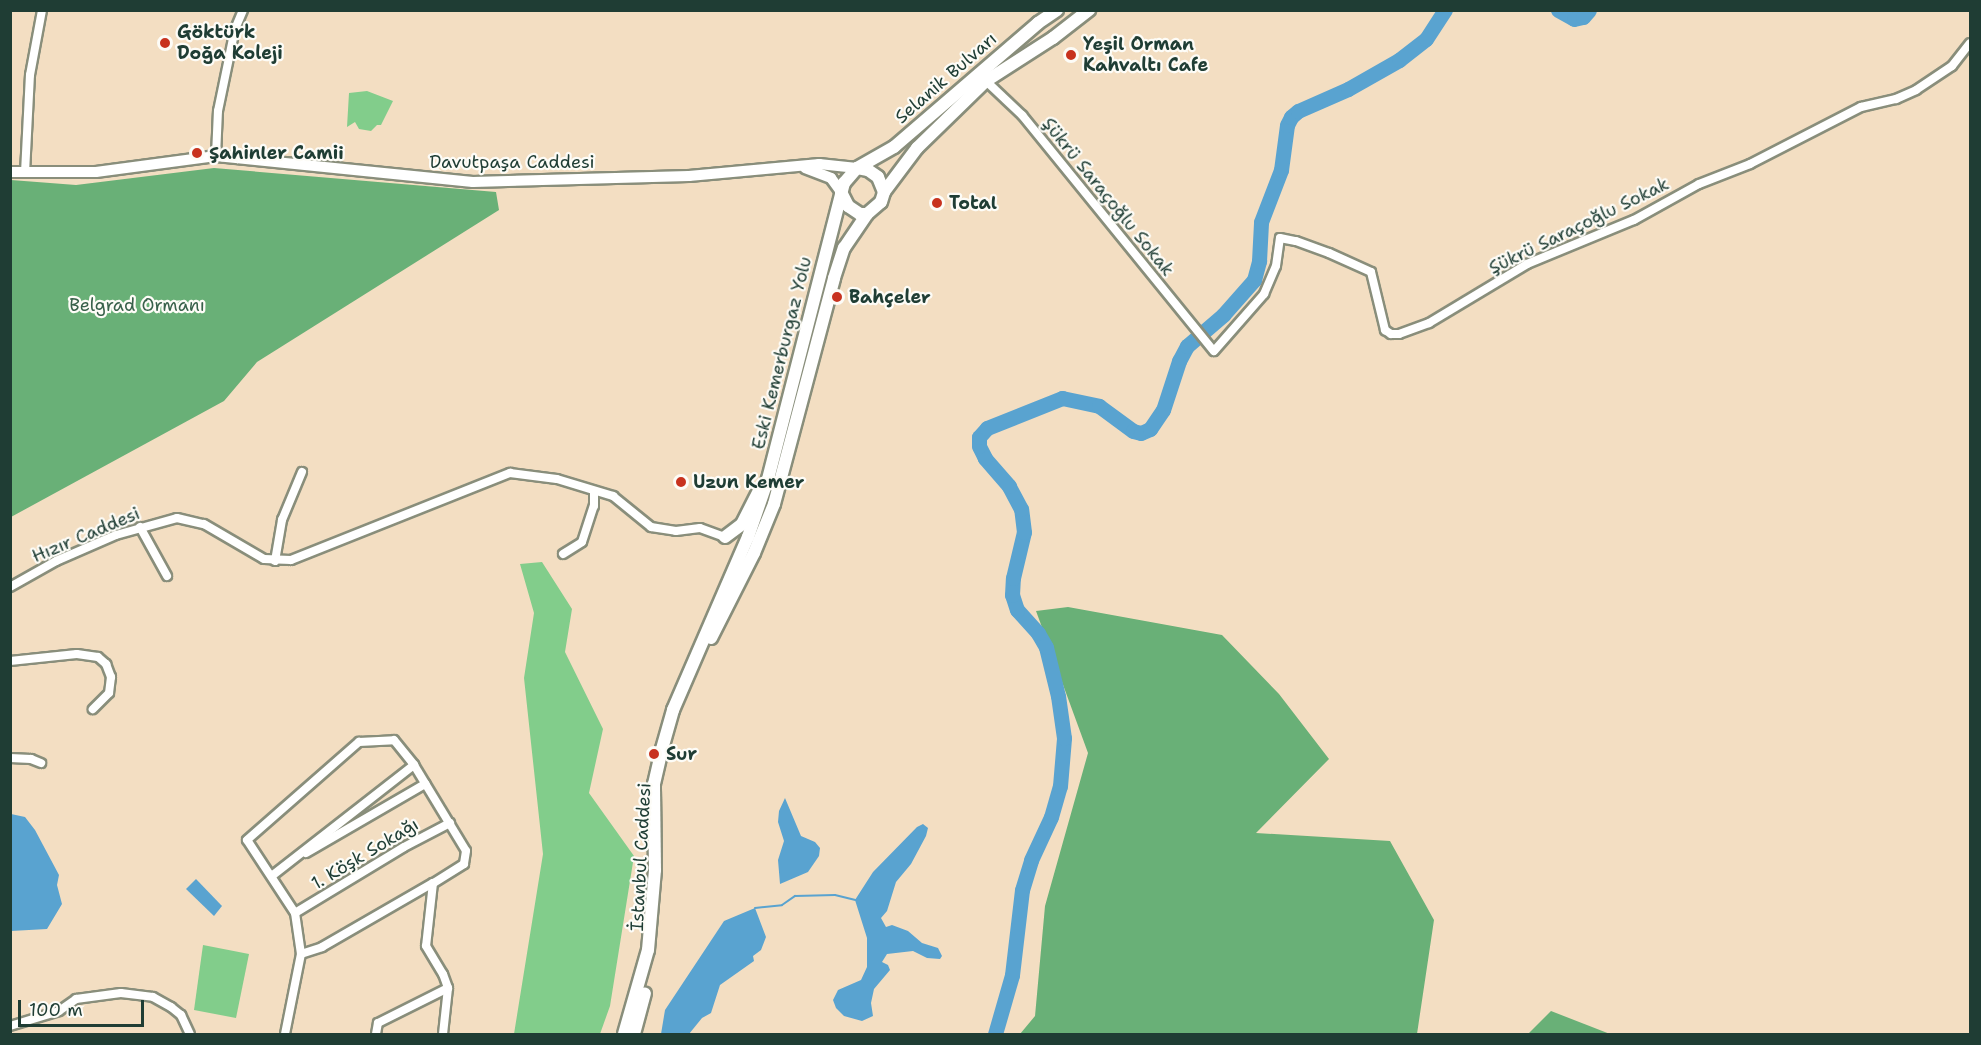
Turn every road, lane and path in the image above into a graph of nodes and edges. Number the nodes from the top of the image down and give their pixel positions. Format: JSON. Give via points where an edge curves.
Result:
{"nodes":[{"id":1,"x":42,"y":10,"type":"edge"},
{"id":2,"x":243,"y":10,"type":"edge"},
{"id":3,"x":1057,"y":10,"type":"edge"},
{"id":4,"x":1089,"y":10,"type":"edge"},
{"id":5,"x":1971,"y":43,"type":"edge"},
{"id":6,"x":986,"y":81,"type":"junction"},
{"id":7,"x":216,"y":156,"type":"junction"},
{"id":8,"x":799,"y":167,"type":"junction"},
{"id":9,"x":857,"y":168,"type":"junction"},
{"id":10,"x":10,"y":172,"type":"edge"},
{"id":11,"x":25,"y":173,"type":"junction"},
{"id":12,"x":841,"y":192,"type":"junction"},
{"id":13,"x":884,"y":192,"type":"junction"},
{"id":14,"x":867,"y":214,"type":"junction"},
{"id":15,"x":302,"y":472,"type":"dead end"},
{"id":16,"x":768,"y":479,"type":"junction"},
{"id":17,"x":594,"y":491,"type":"junction"},
{"id":18,"x":140,"y":527,"type":"junction"},
{"id":19,"x":725,"y":537,"type":"junction"},
{"id":20,"x":746,"y":542,"type":"junction"},
{"id":21,"x":754,"y":553,"type":"junction"},
{"id":22,"x":563,"y":554,"type":"dead end"},
{"id":23,"x":740,"y":555,"type":"junction"},
{"id":24,"x":275,"y":561,"type":"junction"},
{"id":25,"x":167,"y":576,"type":"dead end"},
{"id":26,"x":10,"y":587,"type":"edge"},
{"id":27,"x":10,"y":661,"type":"edge"},
{"id":28,"x":93,"y":709,"type":"dead end"},
{"id":29,"x":10,"y":758,"type":"edge"},
{"id":30,"x":41,"y":763,"type":"dead end"},
{"id":31,"x":414,"y":765,"type":"junction"},
{"id":32,"x":425,"y":784,"type":"junction"},
{"id":33,"x":450,"y":823,"type":"junction"},
{"id":34,"x":297,"y":858,"type":"junction"},
{"id":35,"x":273,"y":875,"type":"junction"},
{"id":36,"x":433,"y":883,"type":"junction"},
{"id":37,"x":296,"y":913,"type":"junction"},
{"id":38,"x":301,"y":954,"type":"junction"},
{"id":39,"x":649,"y":963,"type":"junction"},
{"id":40,"x":448,"y":988,"type":"junction"},
{"id":41,"x":10,"y":1026,"type":"edge"},
{"id":42,"x":190,"y":1035,"type":"edge"},
{"id":43,"x":285,"y":1035,"type":"edge"},
{"id":44,"x":376,"y":1035,"type":"edge"},
{"id":45,"x":443,"y":1035,"type":"edge"},
{"id":46,"x":624,"y":1035,"type":"edge"},
{"id":47,"x":634,"y":1035,"type":"edge"}],
"edges":[{"from":1,"to":11,"type":"street","via":[[30,75]]},
{"from":2,"to":7,"type":"street","via":[[235,29],[218,111]]},
{"from":3,"to":9,"type":"main road","name":"Selanik Bulvarı","via":[[894,147]]},
{"from":4,"to":6,"type":"main road","name":"Selanik Bulvarı"},
{"from":5,"to":6,"type":"street","name":"Şükrü Saraçoğlu Sokak","via":[[1952,66],[1916,90],[1861,107],[1750,164],[1699,184],[1634,220],[1527,264],[1429,323],[1399,334],[1385,330],[1371,272],[1329,252],[1280,238],[1276,266],[1264,294],[1214,351],[1022,115]]},
{"from":6,"to":13,"type":"main road","name":"Selanik Bulvarı","via":[[917,148]]},
{"from":7,"to":8,"type":"street","name":"Davutpaşa Caddesi","via":[[473,182],[688,176]]},
{"from":7,"to":11,"type":"street","name":"Davutpaşa Caddesi","via":[[96,172]]},
{"from":8,"to":9,"type":"street","name":"Davutpaşa Caddesi","via":[[819,164]]},
{"from":8,"to":12,"type":"street","via":[[822,172]]},
{"from":9,"to":12,"type":"main road","via":[[847,177]]},
{"from":9,"to":13,"type":"main road","via":[[878,177]]},
{"from":10,"to":11,"type":"street","name":"Davutpaşa Caddesi"},
{"from":12,"to":14,"type":"main road","via":[[853,211]]},
{"from":12,"to":16,"type":"main road","name":"Eski Kemerburgaz Yolu"},
{"from":13,"to":14,"type":"main road","via":[[881,202]]},
{"from":14,"to":21,"type":"main road","name":"Eski Kemerburgaz Yolu","via":[[841,257],[818,330],[774,504]]},
{"from":15,"to":24,"type":"street","via":[[282,520]]},
{"from":16,"to":19,"type":"main road","via":[[742,524]]},
{"from":16,"to":20,"type":"main road","name":"Eski Kemerburgaz Yolu"},
{"from":17,"to":19,"type":"street","via":[[613,496],[651,528],[700,528]]},
{"from":17,"to":22,"type":"street","via":[[594,506],[582,542]]},
{"from":17,"to":24,"type":"street","via":[[557,479],[510,473],[309,555]]},
{"from":18,"to":24,"type":"street","name":"Hızır Caddesi","via":[[177,518],[189,520]]},
{"from":18,"to":25,"type":"street"},
{"from":18,"to":26,"type":"street","name":"Hızır Caddesi","via":[[56,561]]},
{"from":19,"to":20,"type":"main road"},
{"from":19,"to":23,"type":"main road"},
{"from":20,"to":21,"type":"main road"},
{"from":20,"to":23,"type":"main road","name":"Eski Kemerburgaz Yolu"},
{"from":21,"to":23,"type":"main road"},
{"from":21,"to":39,"type":"main road","name":"İstanbul Caddesi","via":[[673,728],[661,786],[659,896]]},
{"from":23,"to":39,"type":"main road","name":"İstanbul Caddesi","via":[[673,710],[654,784]]},
{"from":27,"to":28,"type":"street","via":[[77,654],[98,657],[111,677],[109,693]]},
{"from":29,"to":30,"type":"street"},
{"from":31,"to":32,"type":"street"},
{"from":31,"to":34,"type":"street"},
{"from":31,"to":35,"type":"street","via":[[393,740],[359,742],[247,840]]},
{"from":32,"to":33,"type":"street"},
{"from":32,"to":34,"type":"street"},
{"from":33,"to":36,"type":"street","via":[[466,851],[464,864]]},
{"from":33,"to":37,"type":"street","name":"1. Köşk Sokağı"},
{"from":34,"to":35,"type":"street"},
{"from":35,"to":37,"type":"street"},
{"from":36,"to":38,"type":"street","via":[[322,947]]},
{"from":36,"to":40,"type":"street","via":[[426,946]]},
{"from":37,"to":38,"type":"street"},
{"from":38,"to":43,"type":"street"},
{"from":39,"to":46,"type":"main road","name":"İstanbul Caddesi"},
{"from":39,"to":47,"type":"main road","name":"İstanbul Caddesi"},
{"from":40,"to":44,"type":"street","via":[[378,1023]]},
{"from":40,"to":45,"type":"street"},
{"from":41,"to":42,"type":"street","via":[[59,1011],[76,999],[121,993],[153,997],[171,1006],[181,1015]]}]}
